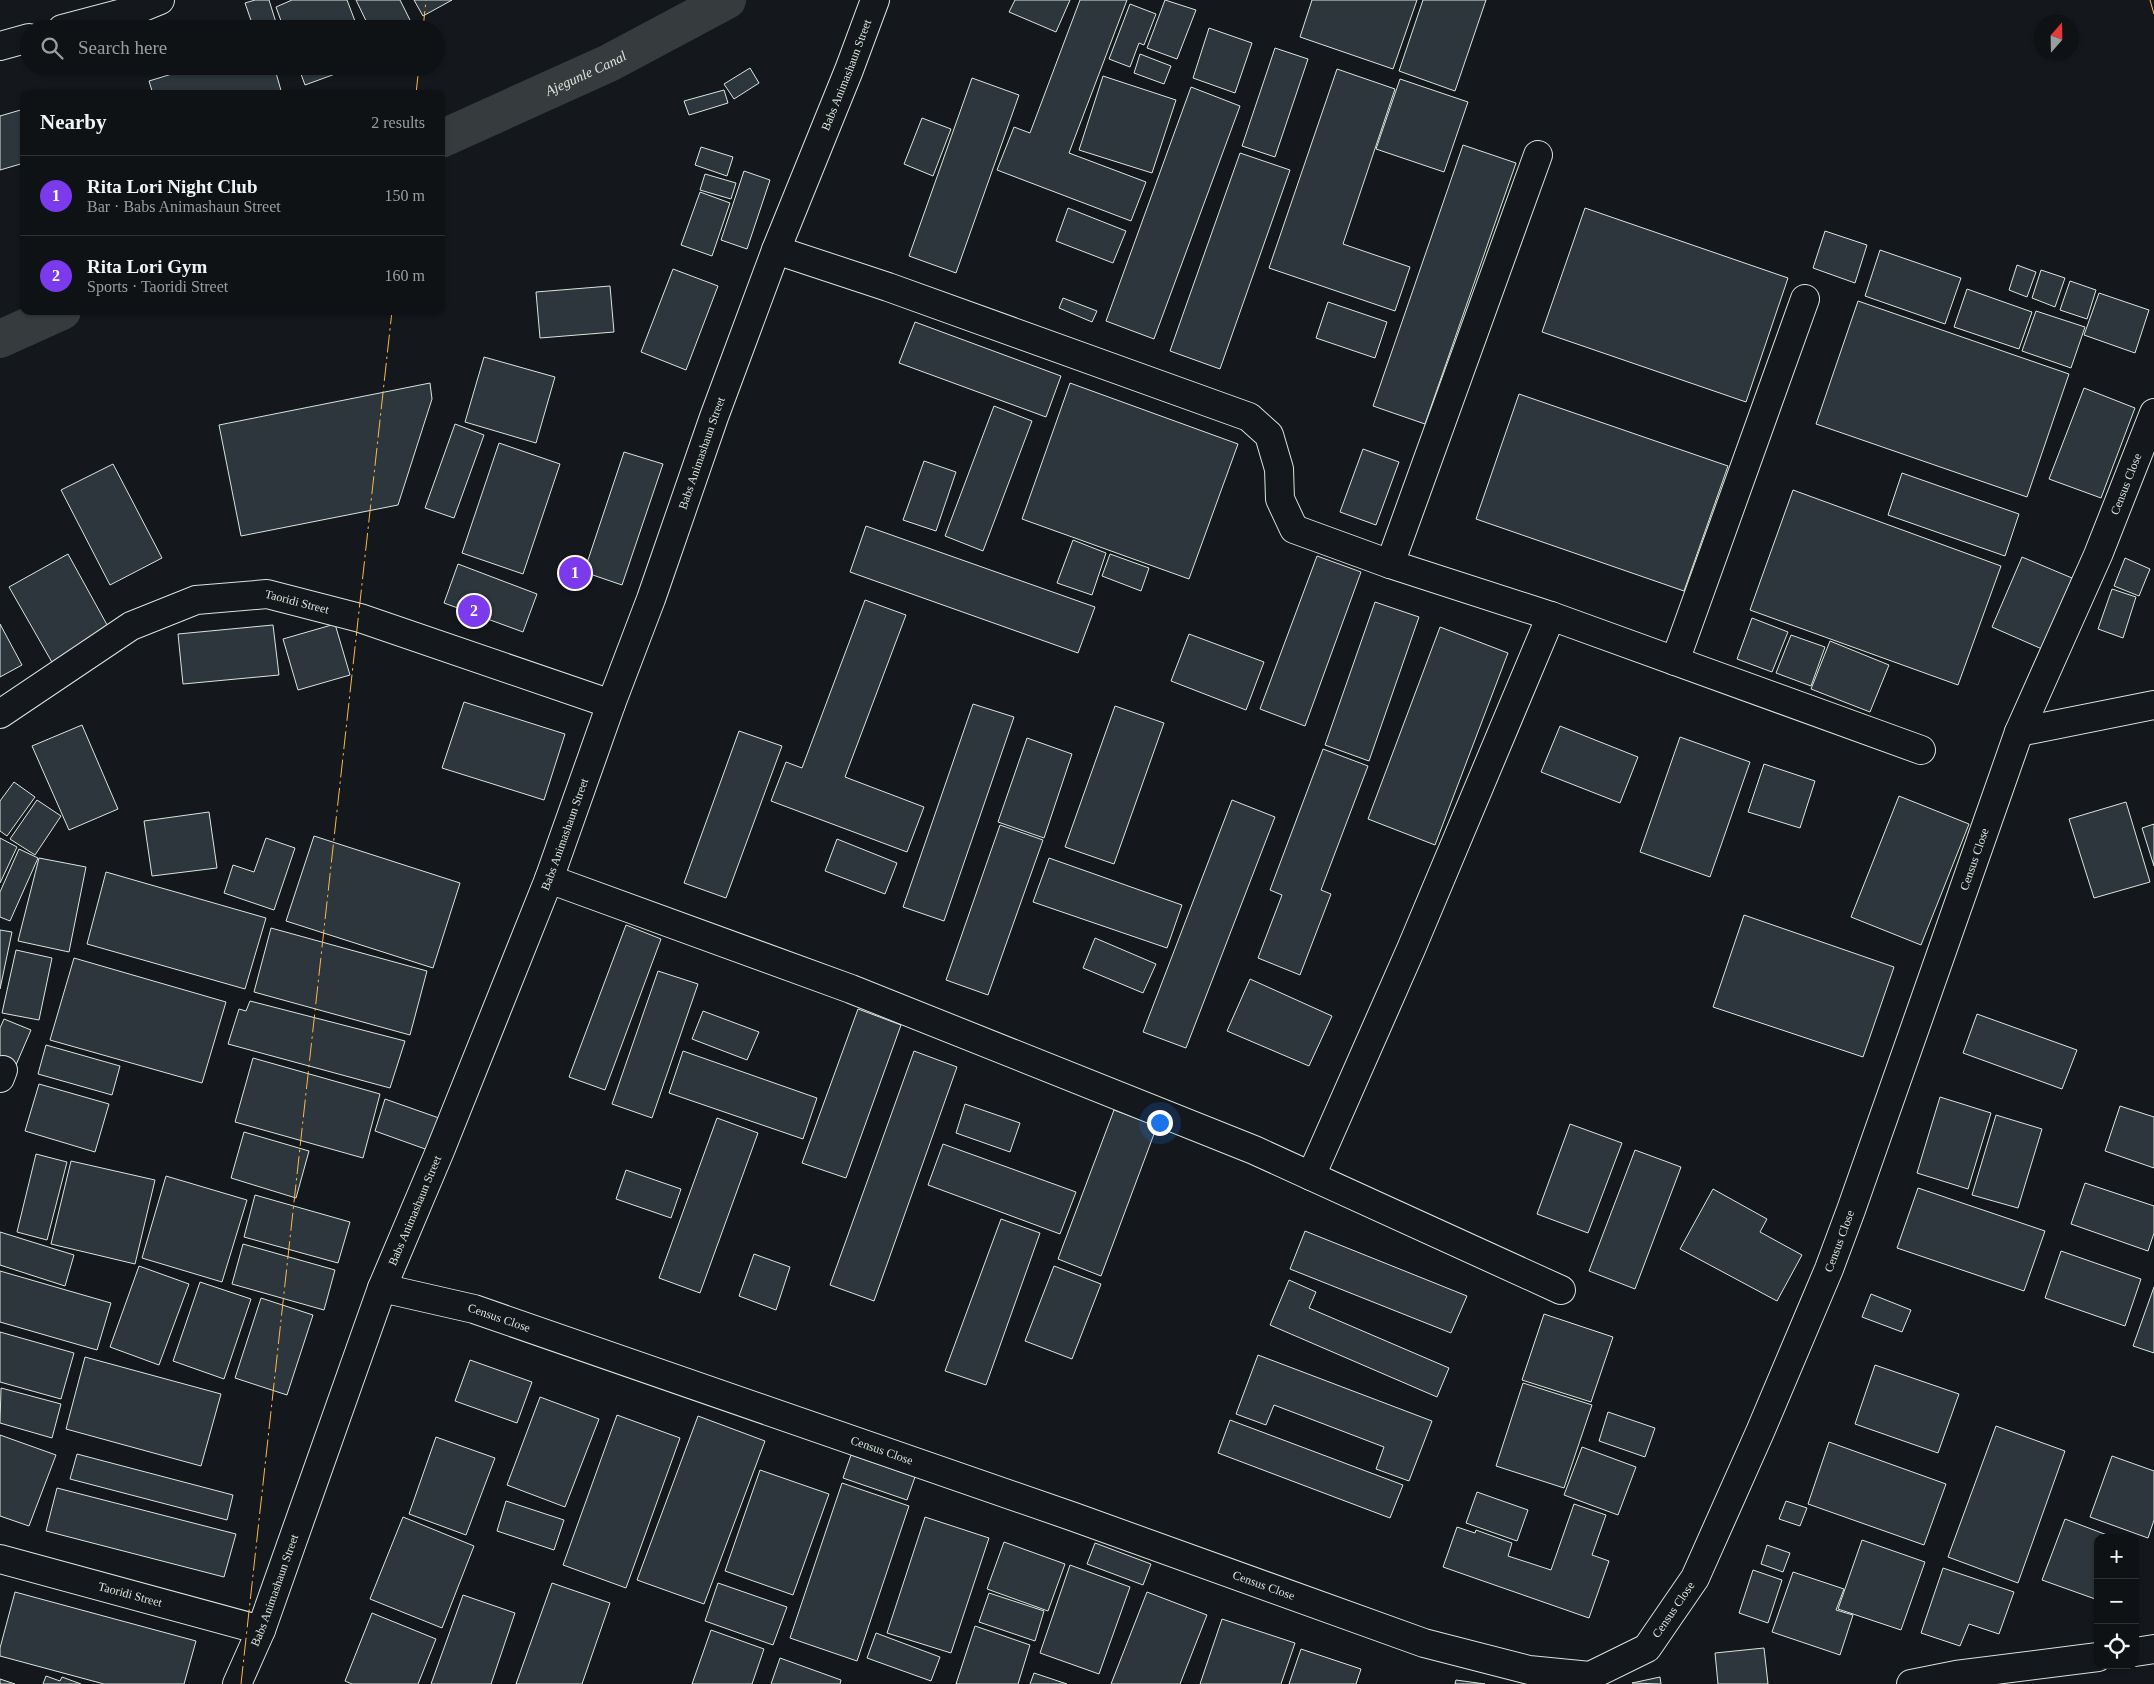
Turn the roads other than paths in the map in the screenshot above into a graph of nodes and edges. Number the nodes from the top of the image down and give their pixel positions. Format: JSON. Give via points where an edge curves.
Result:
{"nodes":[{"id":1,"x":160,"y":0,"type":"edge"},
{"id":2,"x":875,"y":0,"type":"edge"},
{"id":3,"x":96,"y":20,"type":"edge"},
{"id":4,"x":20,"y":40,"type":"edge"},
{"id":5,"x":0,"y":46,"type":"edge"},
{"id":6,"x":1538,"y":155,"type":"dead end"},
{"id":7,"x":776,"y":250,"type":"junction"},
{"id":8,"x":1805,"y":299,"type":"dead end"},
{"id":9,"x":2154,"y":413,"type":"edge"},
{"id":10,"x":1390,"y":564,"type":"junction"},
{"id":11,"x":1551,"y":616,"type":"junction"},
{"id":12,"x":1675,"y":660,"type":"junction"},
{"id":13,"x":610,"y":704,"type":"junction"},
{"id":14,"x":2154,"y":705,"type":"edge"},
{"id":15,"x":0,"y":714,"type":"edge"},
{"id":16,"x":2019,"y":732,"type":"junction"},
{"id":17,"x":1921,"y":750,"type":"dead end"},
{"id":18,"x":549,"y":879,"type":"junction"},
{"id":19,"x":1311,"y":1176,"type":"junction"},
{"id":20,"x":382,"y":1288,"type":"junction"},
{"id":21,"x":1562,"y":1290,"type":"dead end"},
{"id":22,"x":0,"y":1559,"type":"edge"},
{"id":23,"x":261,"y":1630,"type":"junction"},
{"id":24,"x":2154,"y":1649,"type":"edge"},
{"id":25,"x":2139,"y":1651,"type":"edge"},
{"id":26,"x":2094,"y":1658,"type":"edge"},
{"id":27,"x":242,"y":1678,"type":"edge"},
{"id":28,"x":1911,"y":1684,"type":"edge"}],
"edges":[{"from":1,"to":3,"type":"street"},
{"from":2,"to":7,"type":"street","name":"Babs Animashaun Street"},
{"from":4,"to":5,"type":"street"},
{"from":6,"to":10,"type":"street"},
{"from":7,"to":10,"type":"street","via":[[888,287],[1250,418],[1269,435],[1279,469],[1280,500],[1294,529]]},
{"from":7,"to":13,"type":"street","name":"Babs Animashaun Street"},
{"from":8,"to":12,"type":"street"},
{"from":9,"to":16,"type":"street","name":"Census Close","via":[[2098,555]]},
{"from":10,"to":11,"type":"street"},
{"from":11,"to":12,"type":"street"},
{"from":11,"to":19,"type":"street"},
{"from":12,"to":17,"type":"street"},
{"from":13,"to":15,"type":"street","name":"Taoridi Street","via":[[360,618],[266,594],[196,600],[131,626]]},
{"from":13,"to":18,"type":"street","name":"Babs Animashaun Street"},
{"from":14,"to":16,"type":"street"},
{"from":16,"to":20,"type":"street","name":"Census Close","via":[[1832,1261],[1695,1578],[1648,1648],[1590,1676],[1529,1670],[1424,1643],[1074,1517],[474,1309]]},
{"from":18,"to":19,"type":"street","via":[[851,989],[1254,1150]]},
{"from":18,"to":20,"type":"street","name":"Babs Animashaun Street"},
{"from":19,"to":21,"type":"street"},
{"from":20,"to":23,"type":"street","name":"Babs Animashaun Street"},
{"from":22,"to":23,"type":"street","name":"Taoridi Street"},
{"from":23,"to":27,"type":"street","name":"Babs Animashaun Street"},
{"from":24,"to":25,"type":"street"},
{"from":26,"to":28,"type":"street"}]}
